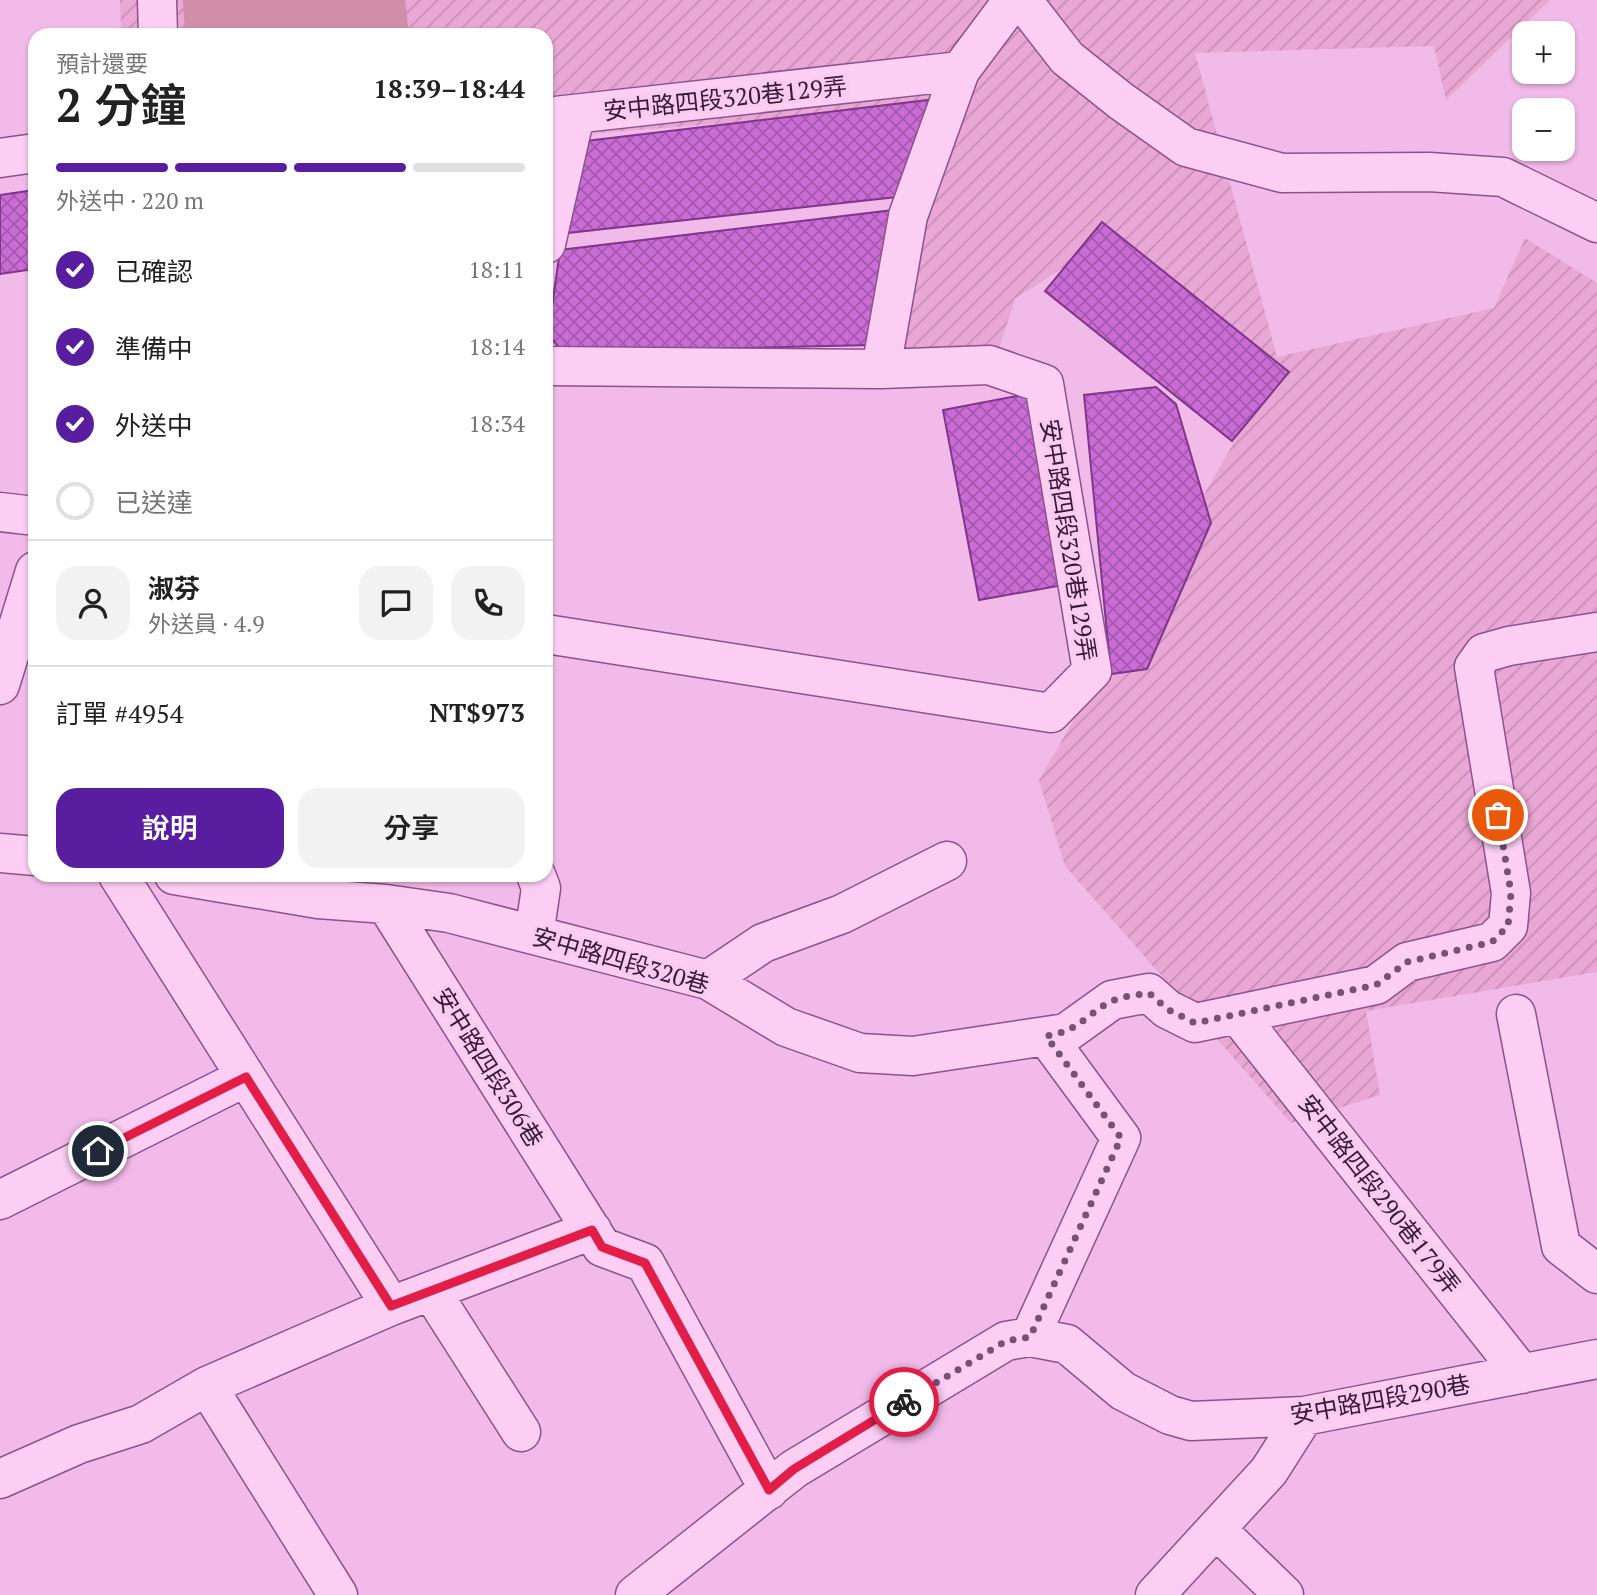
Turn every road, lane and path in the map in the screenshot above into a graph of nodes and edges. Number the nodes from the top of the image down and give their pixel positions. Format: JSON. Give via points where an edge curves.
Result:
{"nodes":[{"id":1,"x":157,"y":0,"type":"edge"},
{"id":2,"x":1013,"y":0,"type":"edge"},
{"id":3,"x":1022,"y":0,"type":"edge"},
{"id":4,"x":158,"y":28,"type":"edge"},
{"id":5,"x":960,"y":71,"type":"junction"},
{"id":6,"x":560,"y":116,"type":"edge"},
{"id":7,"x":28,"y":154,"type":"edge"},
{"id":8,"x":0,"y":158,"type":"edge"},
{"id":9,"x":553,"y":180,"type":"edge"},
{"id":10,"x":1597,"y":223,"type":"edge"},
{"id":11,"x":553,"y":366,"type":"edge"},
{"id":12,"x":881,"y":369,"type":"junction"},
{"id":13,"x":0,"y":512,"type":"edge"},
{"id":14,"x":28,"y":515,"type":"edge"},
{"id":15,"x":28,"y":594,"type":"edge"},
{"id":16,"x":1597,"y":632,"type":"edge"},
{"id":17,"x":553,"y":635,"type":"edge"},
{"id":18,"x":0,"y":685,"type":"edge"},
{"id":19,"x":0,"y":853,"type":"edge"},
{"id":20,"x":28,"y":855,"type":"edge"},
{"id":21,"x":947,"y":861,"type":"dead end"},
{"id":22,"x":122,"y":882,"type":"edge"},
{"id":23,"x":216,"y":882,"type":"edge"},
{"id":24,"x":539,"y":882,"type":"edge"},
{"id":25,"x":386,"y":904,"type":"junction"},
{"id":26,"x":534,"y":935,"type":"junction"},
{"id":27,"x":708,"y":980,"type":"junction"},
{"id":28,"x":1237,"y":1014,"type":"junction"},
{"id":29,"x":1516,"y":1014,"type":"dead end"},
{"id":30,"x":1046,"y":1036,"type":"junction"},
{"id":31,"x":246,"y":1077,"type":"junction"},
{"id":32,"x":0,"y":1200,"type":"edge"},
{"id":33,"x":592,"y":1230,"type":"junction"},
{"id":34,"x":1597,"y":1273,"type":"edge"},
{"id":35,"x":431,"y":1291,"type":"junction"},
{"id":36,"x":391,"y":1306,"type":"junction"},
{"id":37,"x":1030,"y":1337,"type":"junction"},
{"id":38,"x":1597,"y":1359,"type":"edge"},
{"id":39,"x":1522,"y":1374,"type":"junction"},
{"id":40,"x":207,"y":1386,"type":"junction"},
{"id":41,"x":1304,"y":1416,"type":"junction"},
{"id":42,"x":521,"y":1432,"type":"dead end"},
{"id":43,"x":0,"y":1479,"type":"edge"},
{"id":44,"x":769,"y":1490,"type":"junction"},
{"id":45,"x":1216,"y":1529,"type":"junction"},
{"id":46,"x":338,"y":1595,"type":"edge"},
{"id":47,"x":635,"y":1595,"type":"edge"},
{"id":48,"x":1155,"y":1595,"type":"edge"},
{"id":49,"x":1284,"y":1595,"type":"edge"}],
"edges":[{"from":1,"to":4,"type":"lane"},
{"from":2,"to":5,"type":"lane"},
{"from":3,"to":10,"type":"lane","via":[[1067,58],[1186,147],[1282,173],[1429,172],[1503,177]]},
{"from":5,"to":6,"type":"lane","name":"安中路四段320巷129弄"},
{"from":5,"to":12,"type":"lane","via":[[908,216]]},
{"from":6,"to":9,"type":"lane","name":"安中路四段320巷129弄"},
{"from":7,"to":8,"type":"lane"},
{"from":11,"to":12,"type":"lane","name":"安中路四段320巷129弄"},
{"from":12,"to":17,"type":"lane","name":"安中路四段320巷129弄","via":[[989,365],[1044,384],[1092,671],[1051,713]]},
{"from":13,"to":14,"type":"lane"},
{"from":15,"to":18,"type":"lane"},
{"from":16,"to":28,"type":"lane","name":"安中路四段320巷","via":[[1509,646],[1485,653],[1474,667],[1511,893],[1508,926],[1492,942],[1407,962],[1376,985]]},
{"from":19,"to":20,"type":"lane"},
{"from":21,"to":27,"type":"lane","via":[[842,914],[764,943]]},
{"from":22,"to":31,"type":"lane"},
{"from":23,"to":25,"type":"lane","name":"安中路四段320巷","via":[[318,899]]},
{"from":24,"to":26,"type":"lane"},
{"from":25,"to":26,"type":"lane","name":"安中路四段320巷","via":[[449,913]]},
{"from":25,"to":33,"type":"lane","name":"安中路四段306巷"},
{"from":26,"to":27,"type":"lane","name":"安中路四段320巷"},
{"from":27,"to":30,"type":"lane","name":"安中路四段320巷","via":[[786,1027],[860,1053],[913,1056]]},
{"from":28,"to":30,"type":"lane","name":"安中路四段320巷","via":[[1195,1023],[1167,1009],[1149,993],[1112,1000],[1066,1033]]},
{"from":28,"to":39,"type":"lane","name":"安中路四段290巷179弄"},
{"from":29,"to":34,"type":"lane","via":[[1561,1246]]},
{"from":30,"to":37,"type":"lane","via":[[1121,1138]]},
{"from":31,"to":32,"type":"lane"},
{"from":31,"to":36,"type":"lane"},
{"from":33,"to":35,"type":"lane"},
{"from":33,"to":44,"type":"lane","name":"安中路四段306巷","via":[[602,1247],[645,1263]]},
{"from":35,"to":36,"type":"lane"},
{"from":35,"to":42,"type":"lane"},
{"from":36,"to":40,"type":"lane"},
{"from":37,"to":41,"type":"lane","name":"安中路四段290巷","via":[[1067,1344],[1123,1391],[1170,1415],[1191,1420]]},
{"from":37,"to":44,"type":"lane","name":"安中路四段290巷","via":[[1006,1341],[794,1469]]},
{"from":38,"to":39,"type":"lane","name":"安中路四段290巷"},
{"from":39,"to":41,"type":"lane","name":"安中路四段290巷"},
{"from":40,"to":43,"type":"lane","via":[[141,1424],[79,1444]]},
{"from":40,"to":46,"type":"lane"},
{"from":41,"to":45,"type":"lane","via":[[1269,1471]]},
{"from":44,"to":47,"type":"lane","name":"安中路四段290巷"},
{"from":45,"to":48,"type":"lane"},
{"from":45,"to":49,"type":"lane"}]}
